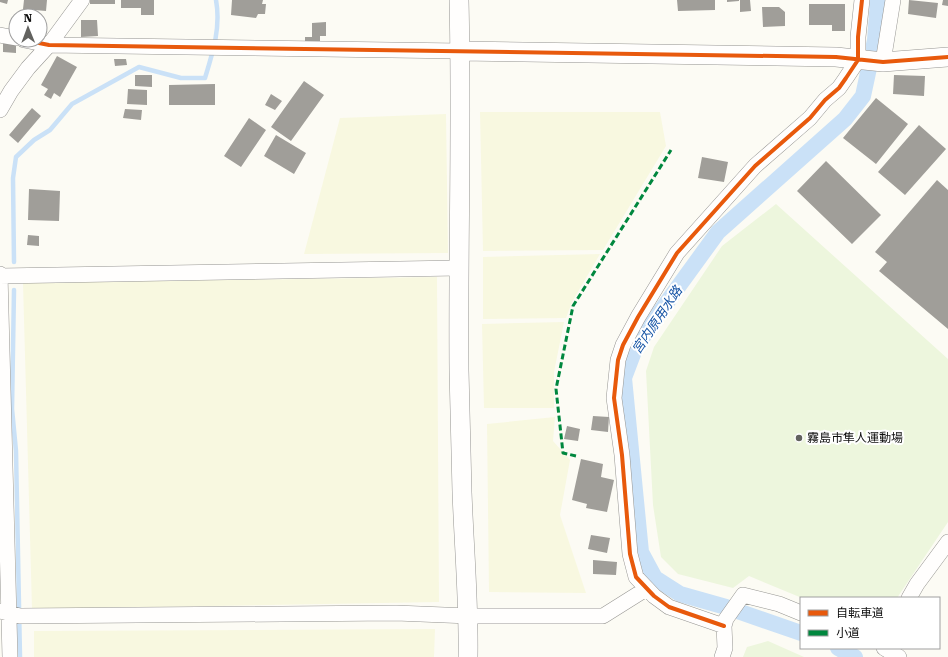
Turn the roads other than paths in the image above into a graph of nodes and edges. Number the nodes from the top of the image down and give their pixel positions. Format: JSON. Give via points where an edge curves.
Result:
{"nodes":[{"id":1,"x":82,"y":0,"type":"edge"},
{"id":2,"x":459,"y":0,"type":"edge"},
{"id":3,"x":862,"y":0,"type":"edge"},
{"id":4,"x":893,"y":0,"type":"edge"},
{"id":5,"x":49,"y":45,"type":"junction"},
{"id":6,"x":460,"y":51,"type":"junction"},
{"id":7,"x":948,"y":57,"type":"edge"},
{"id":8,"x":858,"y":60,"type":"junction"},
{"id":9,"x":883,"y":62,"type":"junction"},
{"id":10,"x":0,"y":110,"type":"edge"},
{"id":11,"x":458,"y":268,"type":"junction"},
{"id":12,"x":0,"y":275,"type":"edge"},
{"id":13,"x":948,"y":542,"type":"edge"},
{"id":14,"x":646,"y":589,"type":"junction"},
{"id":15,"x":910,"y":597,"type":"edge"},
{"id":16,"x":5,"y":613,"type":"edge"},
{"id":17,"x":800,"y":613,"type":"edge"},
{"id":18,"x":469,"y":616,"type":"junction"},
{"id":19,"x":724,"y":626,"type":"junction"},
{"id":20,"x":886,"y":649,"type":"edge"},
{"id":21,"x":10,"y":657,"type":"edge"},
{"id":22,"x":468,"y":657,"type":"edge"},
{"id":23,"x":722,"y":657,"type":"edge"},
{"id":24,"x":899,"y":657,"type":"edge"}],
"edges":[{"from":1,"to":5,"type":"street"},
{"from":2,"to":6,"type":"street"},
{"from":3,"to":8,"type":"street"},
{"from":4,"to":9,"type":"street"},
{"from":5,"to":6,"type":"street"},
{"from":5,"to":10,"type":"street","via":[[28,68]]},
{"from":6,"to":8,"type":"street","via":[[836,57]]},
{"from":6,"to":11,"type":"street"},
{"from":7,"to":9,"type":"street"},
{"from":8,"to":9,"type":"street"},
{"from":8,"to":14,"type":"street","via":[[839,88],[810,118],[755,166],[677,254],[623,345],[618,360],[614,398],[622,455],[630,554],[636,577]]},
{"from":11,"to":12,"type":"street"},
{"from":11,"to":18,"type":"street","via":[[462,492]]},
{"from":12,"to":16,"type":"street"},
{"from":13,"to":15,"type":"street"},
{"from":14,"to":18,"type":"street","via":[[603,616]]},
{"from":14,"to":19,"type":"street","via":[[669,606]]},
{"from":16,"to":18,"type":"street","via":[[27,616],[396,613]]},
{"from":16,"to":21,"type":"street"},
{"from":17,"to":19,"type":"street","via":[[779,604],[743,595]]},
{"from":18,"to":22,"type":"street"},
{"from":19,"to":23,"type":"street","via":[[725,648]]},
{"from":20,"to":24,"type":"street"}]}
